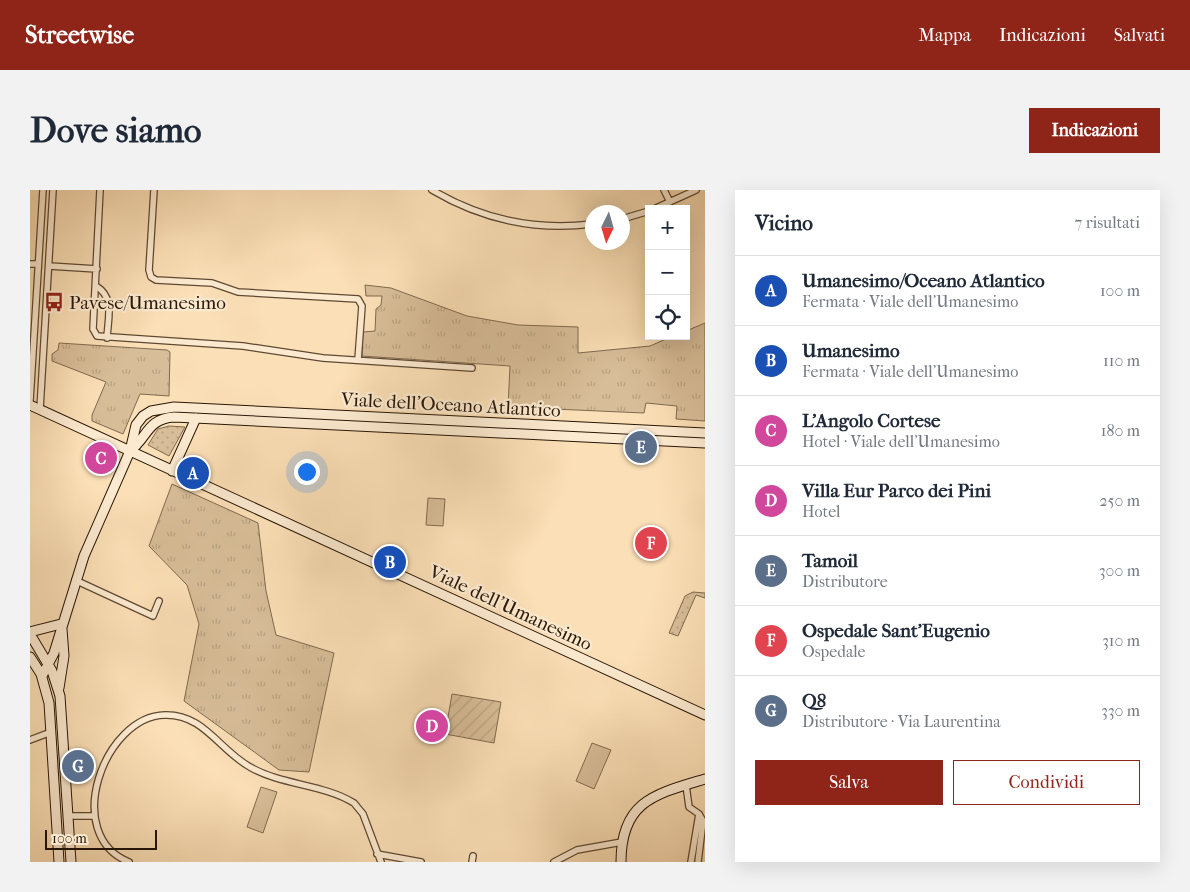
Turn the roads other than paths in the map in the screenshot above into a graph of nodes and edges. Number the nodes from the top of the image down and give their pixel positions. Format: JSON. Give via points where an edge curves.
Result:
{"nodes":[{"id":1,"x":43,"y":190,"type":"edge"},
{"id":2,"x":53,"y":190,"type":"edge"},
{"id":3,"x":100,"y":190,"type":"edge"},
{"id":4,"x":154,"y":190,"type":"edge"},
{"id":5,"x":432,"y":190,"type":"edge"},
{"id":6,"x":664,"y":190,"type":"edge"},
{"id":7,"x":696,"y":190,"type":"edge"},
{"id":8,"x":670,"y":202,"type":"junction"},
{"id":9,"x":663,"y":205,"type":"edge"},
{"id":10,"x":645,"y":212,"type":"edge"},
{"id":11,"x":630,"y":217,"type":"edge"},
{"id":12,"x":585,"y":224,"type":"edge"},
{"id":13,"x":30,"y":264,"type":"edge"},
{"id":14,"x":38,"y":264,"type":"junction"},
{"id":15,"x":50,"y":266,"type":"junction"},
{"id":16,"x":97,"y":269,"type":"junction"},
{"id":17,"x":96,"y":286,"type":"junction"},
{"id":18,"x":35,"y":327,"type":"junction"},
{"id":19,"x":46,"y":328,"type":"junction"},
{"id":20,"x":107,"y":338,"type":"junction"},
{"id":21,"x":358,"y":360,"type":"junction"},
{"id":22,"x":472,"y":368,"type":"dead end"},
{"id":23,"x":30,"y":403,"type":"edge"},
{"id":24,"x":40,"y":410,"type":"junction"},
{"id":25,"x":196,"y":418,"type":"junction"},
{"id":26,"x":705,"y":432,"type":"edge"},
{"id":27,"x":705,"y":442,"type":"edge"},
{"id":28,"x":130,"y":451,"type":"junction"},
{"id":29,"x":172,"y":470,"type":"junction"},
{"id":30,"x":75,"y":580,"type":"junction"},
{"id":31,"x":159,"y":601,"type":"dead end"},
{"id":32,"x":61,"y":624,"type":"junction"},
{"id":33,"x":30,"y":633,"type":"edge"},
{"id":34,"x":30,"y":657,"type":"edge"},
{"id":35,"x":46,"y":660,"type":"junction"},
{"id":36,"x":33,"y":668,"type":"edge"},
{"id":37,"x":42,"y":676,"type":"junction"},
{"id":38,"x":59,"y":691,"type":"junction"},
{"id":39,"x":705,"y":714,"type":"edge"},
{"id":40,"x":51,"y":732,"type":"junction"},
{"id":41,"x":30,"y":740,"type":"edge"},
{"id":42,"x":705,"y":779,"type":"edge"},
{"id":43,"x":686,"y":785,"type":"junction"},
{"id":44,"x":699,"y":814,"type":"junction"},
{"id":45,"x":68,"y":816,"type":"junction"},
{"id":46,"x":93,"y":816,"type":"junction"},
{"id":47,"x":622,"y":842,"type":"junction"},
{"id":48,"x":378,"y":854,"type":"junction"},
{"id":49,"x":59,"y":862,"type":"edge"},
{"id":50,"x":71,"y":862,"type":"edge"},
{"id":51,"x":129,"y":862,"type":"edge"},
{"id":52,"x":381,"y":862,"type":"edge"},
{"id":53,"x":421,"y":862,"type":"edge"},
{"id":54,"x":554,"y":862,"type":"edge"},
{"id":55,"x":621,"y":862,"type":"edge"},
{"id":56,"x":691,"y":862,"type":"edge"},
{"id":57,"x":698,"y":862,"type":"edge"}],
"edges":[{"from":1,"to":14,"type":"street"},
{"from":2,"to":15,"type":"street"},
{"from":3,"to":16,"type":"street"},
{"from":4,"to":21,"type":"street","via":[[151,277],[215,284],[236,292],[358,299],[362,306]]},
{"from":5,"to":12,"type":"street","via":[[466,207],[503,219],[550,226]]},
{"from":6,"to":8,"type":"street"},
{"from":7,"to":8,"type":"street"},
{"from":8,"to":9,"type":"street"},
{"from":10,"to":11,"type":"street"},
{"from":13,"to":14,"type":"street"},
{"from":14,"to":18,"type":"street"},
{"from":15,"to":16,"type":"street"},
{"from":15,"to":19,"type":"street"},
{"from":16,"to":17,"type":"street"},
{"from":17,"to":20,"type":"street","via":[[108,298]]},
{"from":17,"to":20,"type":"street","via":[[93,331],[97,336]]},
{"from":18,"to":19,"type":"street"},
{"from":18,"to":23,"type":"street"},
{"from":19,"to":24,"type":"street"},
{"from":20,"to":21,"type":"street","via":[[243,346],[305,357]]},
{"from":21,"to":22,"type":"street"},
{"from":23,"to":24,"type":"main road","name":"Viale dell'Umanesimo"},
{"from":24,"to":28,"type":"main road","name":"Viale dell'Umanesimo"},
{"from":25,"to":27,"type":"main road","name":"Viale dell'Oceano Atlantico"},
{"from":25,"to":28,"type":"main road","name":"Viale dell'Oceano Atlantico","via":[[160,420]]},
{"from":25,"to":29,"type":"main road"},
{"from":26,"to":28,"type":"main road","name":"Viale dell'Oceano Atlantico","via":[[167,407],[148,412],[135,428]]},
{"from":28,"to":29,"type":"main road","name":"Viale dell'Umanesimo"},
{"from":28,"to":30,"type":"main road"},
{"from":29,"to":39,"type":"main road","name":"Viale dell'Umanesimo"},
{"from":30,"to":31,"type":"street","via":[[153,616]]},
{"from":30,"to":32,"type":"main road"},
{"from":32,"to":33,"type":"main road"},
{"from":32,"to":35,"type":"main road","via":[[54,653]]},
{"from":32,"to":38,"type":"main road","via":[[64,656]]},
{"from":33,"to":35,"type":"main road"},
{"from":34,"to":36,"type":"main road"},
{"from":35,"to":36,"type":"main road"},
{"from":35,"to":37,"type":"main road"},
{"from":35,"to":38,"type":"main road"},
{"from":36,"to":37,"type":"main road"},
{"from":37,"to":40,"type":"main road","via":[[49,703]]},
{"from":38,"to":45,"type":"main road"},
{"from":40,"to":41,"type":"street"},
{"from":40,"to":49,"type":"main road"},
{"from":42,"to":43,"type":"main road"},
{"from":43,"to":44,"type":"street","via":[[689,807]]},
{"from":43,"to":47,"type":"main road","via":[[640,805],[629,821]]},
{"from":44,"to":56,"type":"street"},
{"from":44,"to":57,"type":"street","via":[[703,821]]},
{"from":45,"to":46,"type":"street"},
{"from":45,"to":50,"type":"main road"},
{"from":46,"to":48,"type":"street","via":[[100,777],[120,737],[147,718],[173,715],[201,726],[250,768],[354,802],[364,816]]},
{"from":46,"to":51,"type":"street","via":[[106,848]]},
{"from":47,"to":54,"type":"street","via":[[577,850]]},
{"from":47,"to":55,"type":"main road"},
{"from":48,"to":52,"type":"street"},
{"from":48,"to":53,"type":"street"}]}
